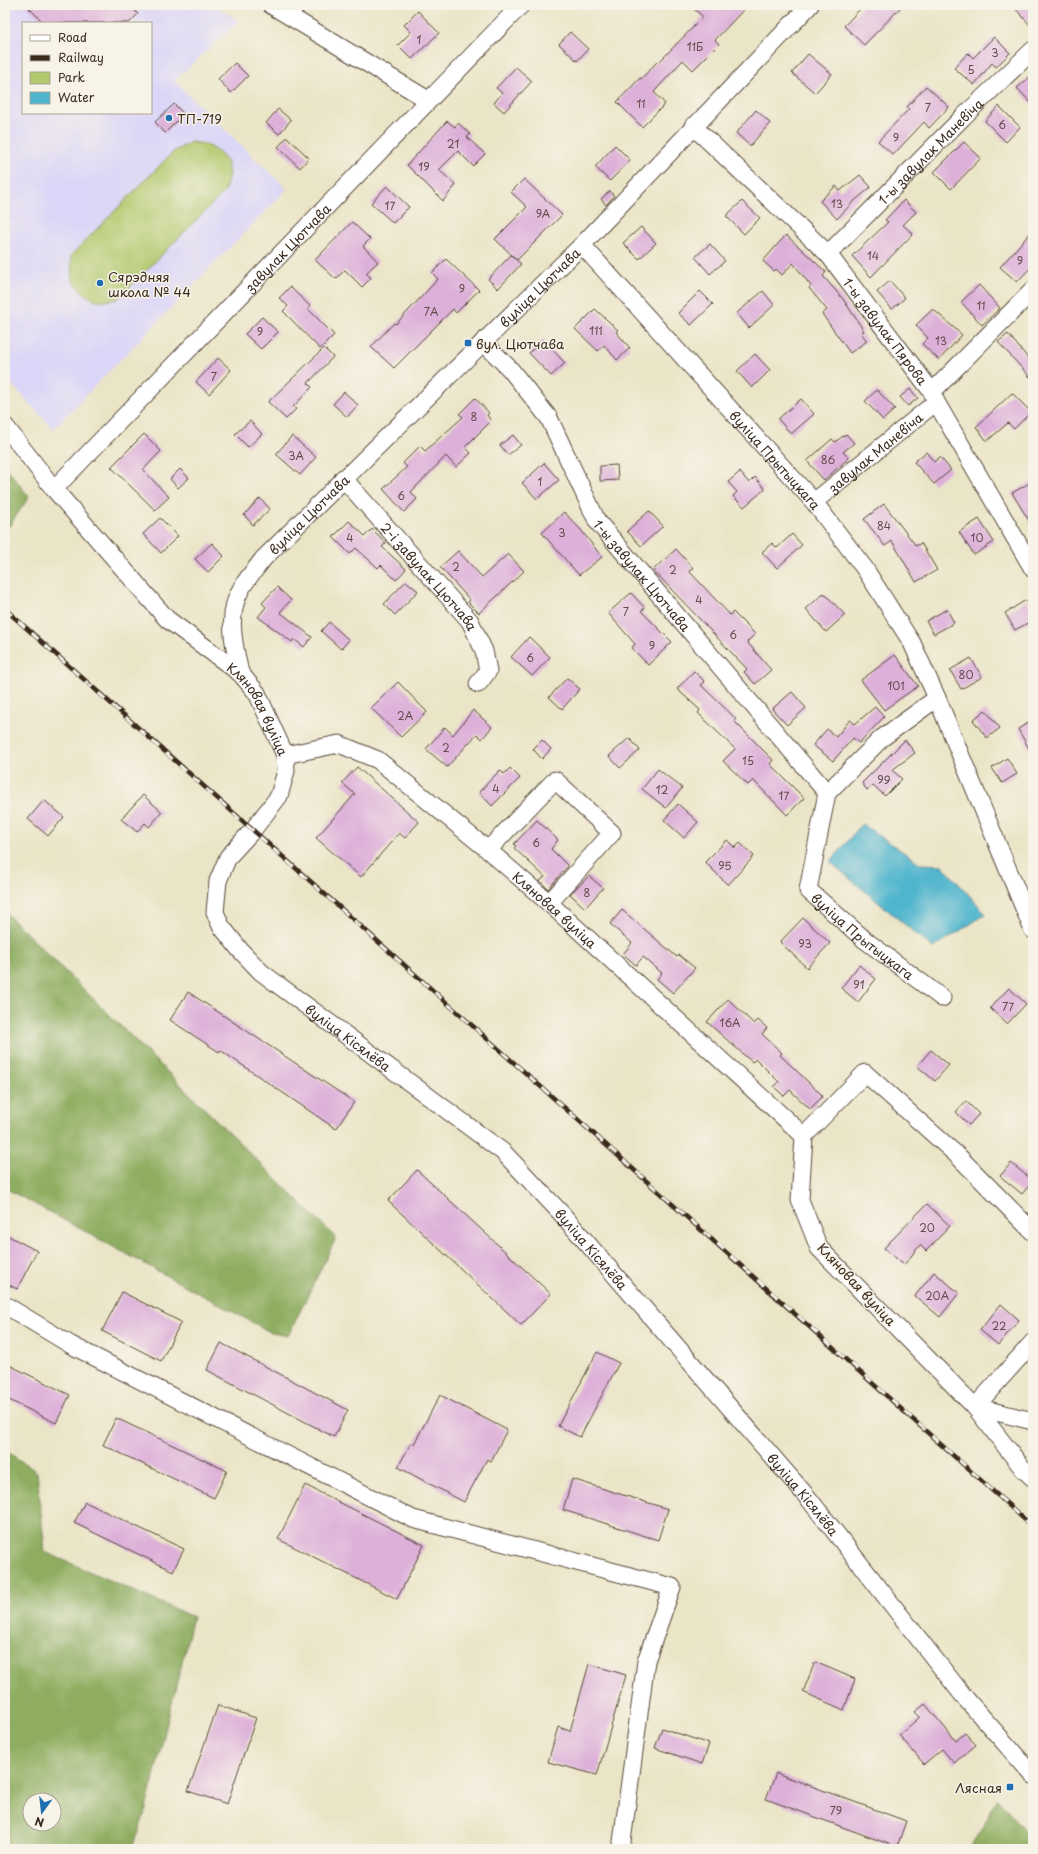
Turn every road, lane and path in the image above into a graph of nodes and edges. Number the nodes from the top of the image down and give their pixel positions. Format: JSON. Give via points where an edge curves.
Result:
{"nodes":[{"id":1,"x":270,"y":5,"type":"edge"},
{"id":2,"x":521,"y":5,"type":"edge"},
{"id":3,"x":810,"y":5,"type":"edge"},
{"id":4,"x":1033,"y":50,"type":"edge"},
{"id":5,"x":428,"y":100,"type":"junction"},
{"id":6,"x":693,"y":126,"type":"junction"},
{"id":7,"x":582,"y":245,"type":"junction"},
{"id":8,"x":828,"y":254,"type":"junction"},
{"id":9,"x":1033,"y":290,"type":"edge"},
{"id":10,"x":482,"y":342,"type":"junction"},
{"id":11,"x":934,"y":397,"type":"junction"},
{"id":12,"x":5,"y":426,"type":"edge"},
{"id":13,"x":343,"y":478,"type":"junction"},
{"id":14,"x":54,"y":489,"type":"junction"},
{"id":15,"x":814,"y":502,"type":"junction"},
{"id":16,"x":1033,"y":569,"type":"edge"},
{"id":17,"x":240,"y":673,"type":"junction"},
{"id":18,"x":478,"y":684,"type":"dead end"},
{"id":19,"x":937,"y":698,"type":"junction"},
{"id":20,"x":285,"y":755,"type":"junction"},
{"id":21,"x":827,"y":793,"type":"junction"},
{"id":22,"x":488,"y":850,"type":"junction"},
{"id":23,"x":549,"y":903,"type":"junction"},
{"id":24,"x":1033,"y":930,"type":"edge"},
{"id":25,"x":942,"y":998,"type":"dead end"},
{"id":26,"x":804,"y":1136,"type":"junction"},
{"id":27,"x":1033,"y":1232,"type":"edge"},
{"id":28,"x":5,"y":1305,"type":"edge"},
{"id":29,"x":1033,"y":1342,"type":"edge"},
{"id":30,"x":975,"y":1406,"type":"junction"},
{"id":31,"x":1033,"y":1420,"type":"edge"},
{"id":32,"x":1033,"y":1478,"type":"edge"},
{"id":33,"x":1033,"y":1775,"type":"edge"},
{"id":34,"x":621,"y":1849,"type":"edge"}],
"edges":[{"from":1,"to":5,"type":"street"},
{"from":2,"to":5,"type":"street","name":"завулак Цютчава"},
{"from":3,"to":6,"type":"street","name":"вуліца Цютчава"},
{"from":4,"to":8,"type":"street","name":"1-ы завулак Маневіча"},
{"from":5,"to":14,"type":"street","name":"завулак Цютчава"},
{"from":6,"to":7,"type":"street","name":"вуліца Цютчава"},
{"from":6,"to":8,"type":"street","name":"1-ы завулак Пярова"},
{"from":7,"to":10,"type":"street","name":"вуліца Цютчава"},
{"from":7,"to":15,"type":"street","name":"вуліца Прытыцкага"},
{"from":8,"to":11,"type":"street","name":"1-ы завулак Пярова"},
{"from":9,"to":11,"type":"street","name":"завулак Маневіча"},
{"from":10,"to":13,"type":"street","name":"вуліца Цютчава"},
{"from":10,"to":21,"type":"street","name":"1-ы завулак Цютчава","via":[[510,369],[549,418],[597,520]]},
{"from":11,"to":15,"type":"street","name":"завулак Маневіча"},
{"from":11,"to":16,"type":"street","name":"1-ы завулак Пярова"},
{"from":12,"to":14,"type":"street","name":"Кляновая вуліца"},
{"from":13,"to":17,"type":"street","name":"вуліца Цютчава","via":[[263,559],[240,590],[232,614],[233,642]]},
{"from":13,"to":18,"type":"street","name":"2-і завулак Цютчава","via":[[470,621],[484,651],[488,671]]},
{"from":14,"to":17,"type":"street","name":"Кляновая вуліца","via":[[167,619]]},
{"from":15,"to":19,"type":"street","name":"вуліца Прытыцкага","via":[[865,570],[912,643]]},
{"from":17,"to":20,"type":"street","name":"Кляновая вуліца","via":[[257,692]]},
{"from":19,"to":21,"type":"street","via":[[882,738]]},
{"from":19,"to":24,"type":"street","name":"вуліца Прытыцкага"},
{"from":20,"to":22,"type":"street","name":"Кляновая вуліца","via":[[339,744],[378,760]]},
{"from":20,"to":33,"type":"street","name":"вуліца Кісялёва","via":[[286,771],[279,796],[228,857],[218,880],[216,912],[221,926],[261,972],[508,1157],[566,1219],[809,1499],[966,1699]]},
{"from":21,"to":25,"type":"street","name":"вуліца Прытыцкага","via":[[808,890],[866,940]]},
{"from":22,"to":23,"type":"street","name":"Кляновая вуліца"},
{"from":22,"to":23,"type":"street","via":[[555,780],[612,833]]},
{"from":23,"to":26,"type":"street","name":"Кляновая вуліца"},
{"from":26,"to":27,"type":"street","via":[[865,1074],[958,1156]]},
{"from":26,"to":30,"type":"street","name":"Кляновая вуліца","via":[[800,1200],[819,1248]]},
{"from":28,"to":34,"type":"street","via":[[71,1345],[413,1520],[672,1587],[646,1660]]},
{"from":29,"to":30,"type":"street"},
{"from":30,"to":31,"type":"street"},
{"from":30,"to":32,"type":"street","name":"Кляновая вуліца"}]}
